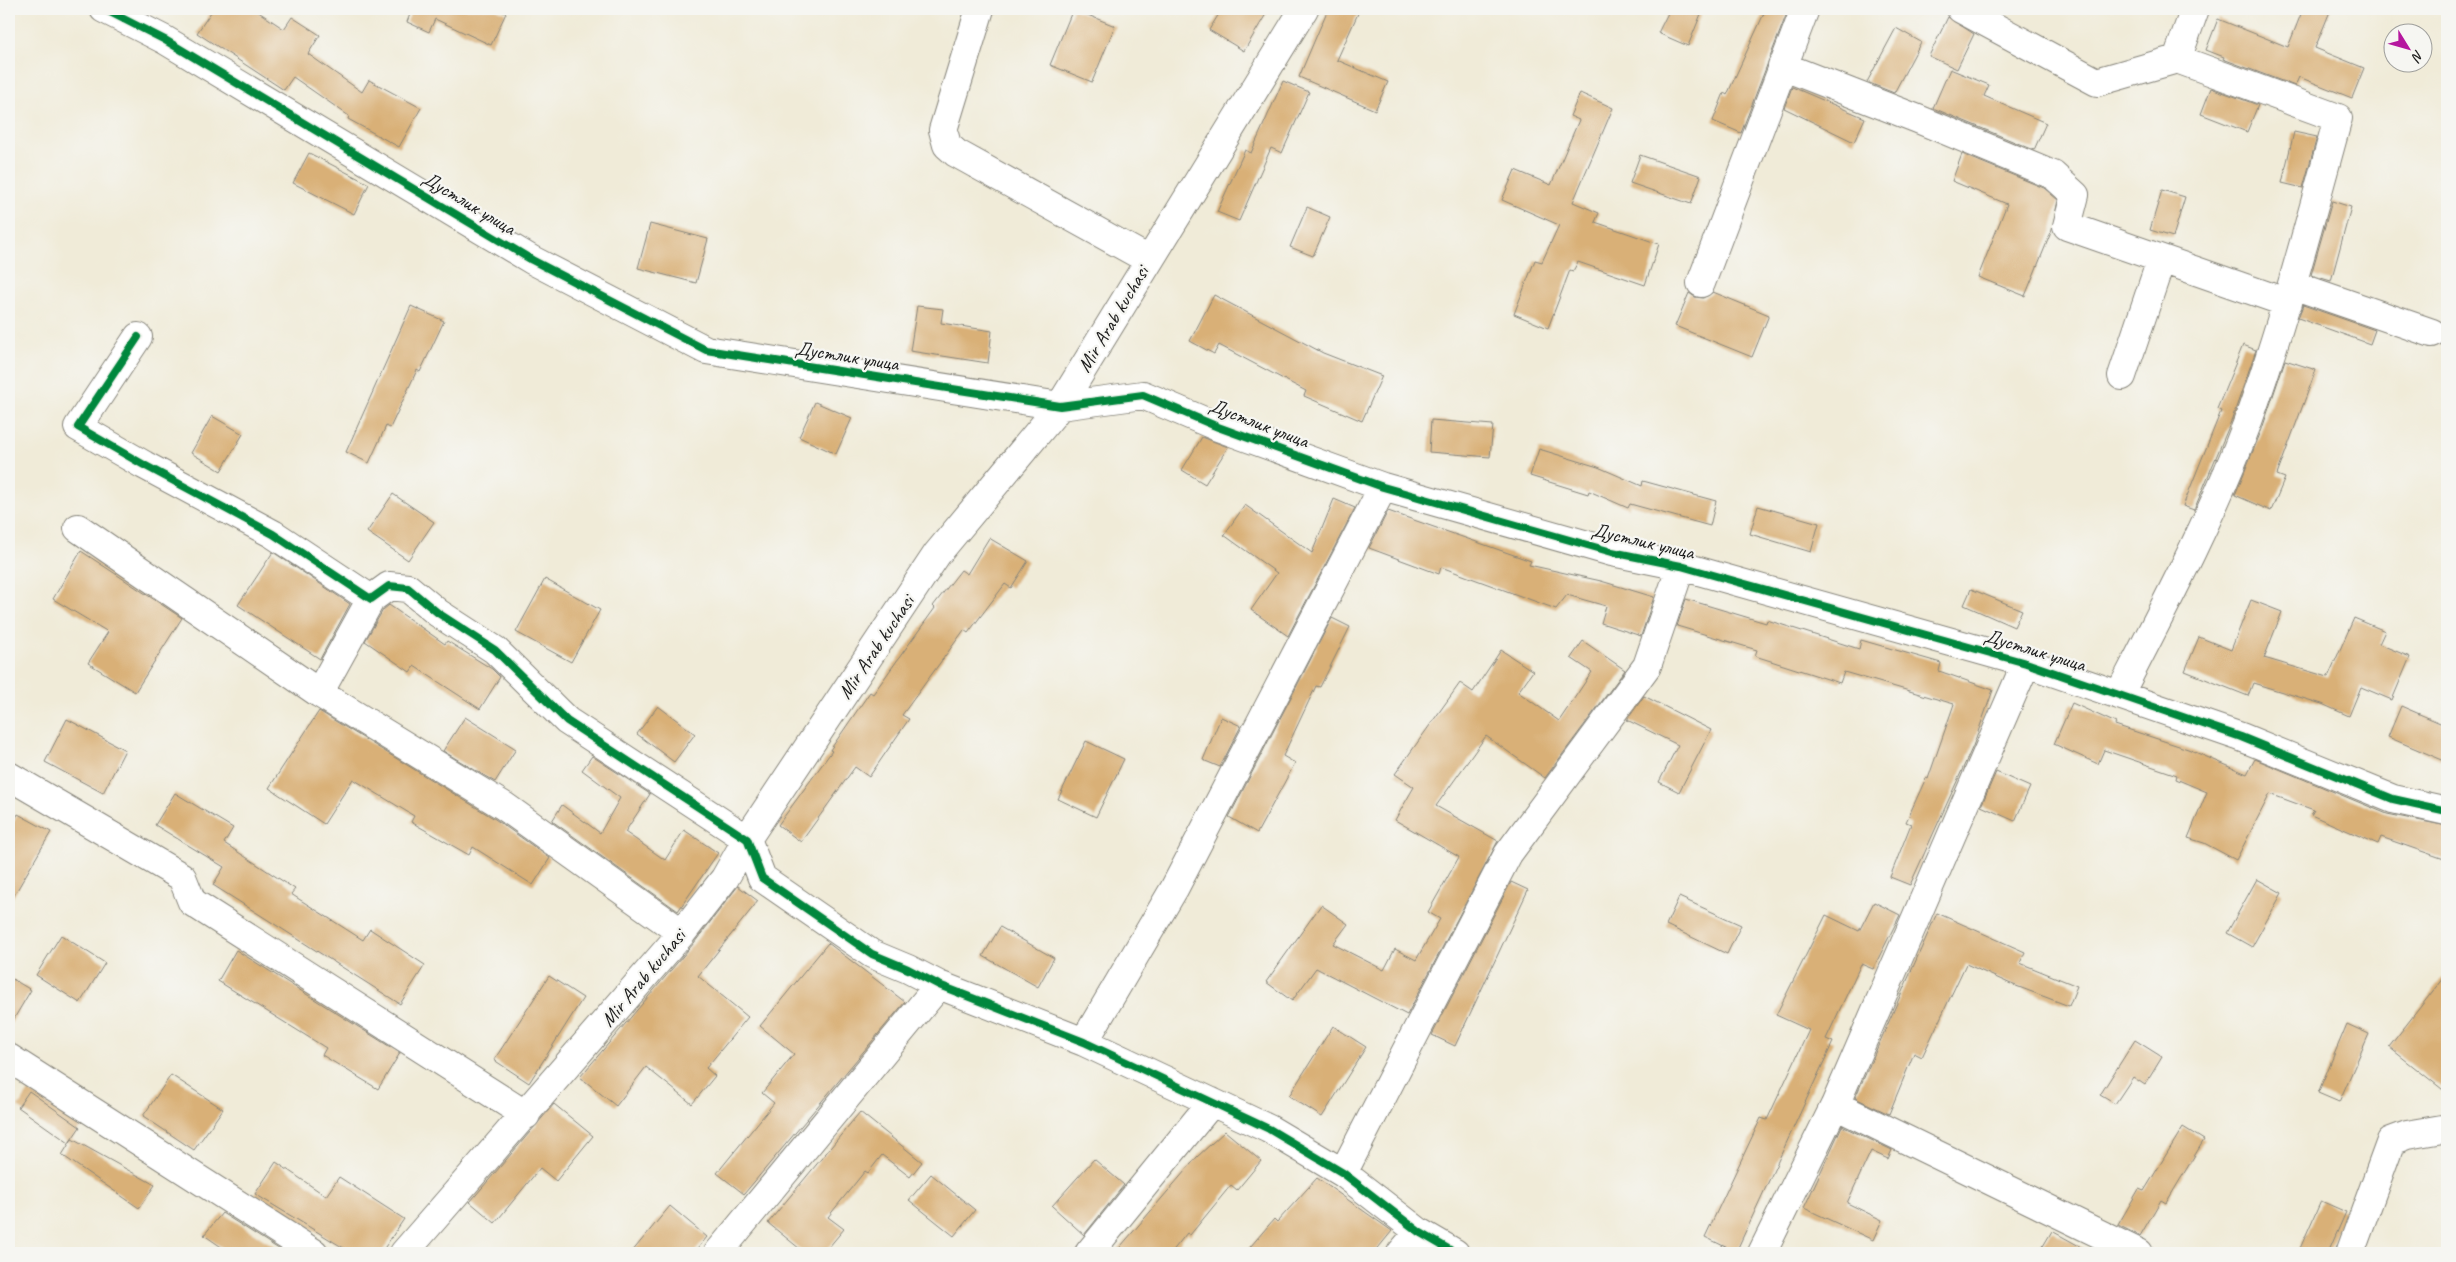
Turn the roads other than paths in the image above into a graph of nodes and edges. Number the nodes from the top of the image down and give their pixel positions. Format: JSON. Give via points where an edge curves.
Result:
{"nodes":[{"id":1,"x":104,"y":9,"type":"edge"},
{"id":2,"x":980,"y":9,"type":"edge"},
{"id":3,"x":1304,"y":9,"type":"edge"},
{"id":4,"x":1805,"y":9,"type":"edge"},
{"id":5,"x":1961,"y":9,"type":"edge"},
{"id":6,"x":2195,"y":9,"type":"edge"},
{"id":7,"x":2176,"y":59,"type":"junction"},
{"id":8,"x":1782,"y":66,"type":"junction"},
{"id":9,"x":1149,"y":260,"type":"junction"},
{"id":10,"x":2161,"y":260,"type":"junction"},
{"id":11,"x":1701,"y":283,"type":"dead end"},
{"id":12,"x":2290,"y":294,"type":"junction"},
{"id":13,"x":2432,"y":334,"type":"dead end"},
{"id":14,"x":138,"y":337,"type":"dead end"},
{"id":15,"x":2122,"y":376,"type":"dead end"},
{"id":16,"x":1060,"y":406,"type":"junction"},
{"id":17,"x":1383,"y":487,"type":"junction"},
{"id":18,"x":78,"y":528,"type":"dead end"},
{"id":19,"x":1681,"y":566,"type":"junction"},
{"id":20,"x":371,"y":599,"type":"junction"},
{"id":21,"x":2026,"y":662,"type":"junction"},
{"id":22,"x":319,"y":693,"type":"junction"},
{"id":23,"x":2119,"y":695,"type":"junction"},
{"id":24,"x":9,"y":776,"type":"edge"},
{"id":25,"x":2447,"y":811,"type":"edge"},
{"id":26,"x":747,"y":839,"type":"junction"},
{"id":27,"x":682,"y":933,"type":"junction"},
{"id":28,"x":938,"y":985,"type":"junction"},
{"id":29,"x":1084,"y":1042,"type":"junction"},
{"id":30,"x":9,"y":1058,"type":"edge"},
{"id":31,"x":1212,"y":1102,"type":"junction"},
{"id":32,"x":1835,"y":1105,"type":"junction"},
{"id":33,"x":526,"y":1115,"type":"junction"},
{"id":34,"x":2446,"y":1129,"type":"edge"},
{"id":35,"x":1343,"y":1174,"type":"junction"},
{"id":36,"x":1419,"y":1232,"type":"junction"},
{"id":37,"x":314,"y":1253,"type":"edge"},
{"id":38,"x":404,"y":1253,"type":"edge"},
{"id":39,"x":718,"y":1253,"type":"edge"},
{"id":40,"x":1089,"y":1253,"type":"edge"},
{"id":41,"x":1401,"y":1253,"type":"edge"},
{"id":42,"x":1455,"y":1253,"type":"edge"},
{"id":43,"x":1762,"y":1253,"type":"edge"},
{"id":44,"x":2138,"y":1253,"type":"edge"},
{"id":45,"x":2350,"y":1253,"type":"edge"}],
"edges":[{"from":1,"to":16,"type":"street","name":"Дустлик улица","via":[[165,40],[532,260],[706,350]]},
{"from":2,"to":9,"type":"street","via":[[943,130],[947,145]]},
{"from":3,"to":9,"type":"street","name":"Mir Arab kuchasi"},
{"from":4,"to":8,"type":"street"},
{"from":5,"to":7,"type":"street","via":[[2096,82]]},
{"from":6,"to":7,"type":"street"},
{"from":7,"to":12,"type":"street","via":[[2338,118]]},
{"from":8,"to":10,"type":"street","via":[[2053,175],[2075,195],[2066,226]]},
{"from":8,"to":11,"type":"street"},
{"from":9,"to":16,"type":"street","name":"Mir Arab kuchasi"},
{"from":10,"to":12,"type":"street"},
{"from":10,"to":15,"type":"street"},
{"from":12,"to":13,"type":"street"},
{"from":12,"to":23,"type":"street","via":[[2246,425],[2192,552]]},
{"from":14,"to":20,"type":"street","via":[[78,426],[273,534]]},
{"from":16,"to":17,"type":"street","name":"Дустлик улица","via":[[1143,395],[1218,427]]},
{"from":16,"to":26,"type":"street","name":"Mir Arab kuchasi","via":[[937,554]]},
{"from":17,"to":19,"type":"street","name":"Дустлик улица","via":[[1612,552]]},
{"from":17,"to":29,"type":"street","via":[[1174,889]]},
{"from":18,"to":22,"type":"street"},
{"from":19,"to":21,"type":"street","name":"Дустлик улица"},
{"from":19,"to":35,"type":"street","via":[[1647,666],[1508,854]]},
{"from":20,"to":22,"type":"street"},
{"from":20,"to":26,"type":"street","via":[[389,586],[408,588],[495,650],[567,721]]},
{"from":21,"to":23,"type":"street","name":"Дустлик улица"},
{"from":21,"to":32,"type":"street"},
{"from":22,"to":27,"type":"street","via":[[504,806]]},
{"from":23,"to":25,"type":"street","name":"Дустлик улица","via":[[2241,737],[2393,799]]},
{"from":24,"to":33,"type":"street","via":[[182,877],[192,902]]},
{"from":26,"to":27,"type":"street","name":"Mir Arab kuchasi","via":[[725,878]]},
{"from":26,"to":28,"type":"street","via":[[762,878],[872,954]]},
{"from":27,"to":33,"type":"street","name":"Mir Arab kuchasi"},
{"from":28,"to":29,"type":"street"},
{"from":28,"to":39,"type":"street"},
{"from":29,"to":31,"type":"street"},
{"from":30,"to":37,"type":"street"},
{"from":31,"to":35,"type":"street","via":[[1269,1130]]},
{"from":31,"to":40,"type":"street"},
{"from":32,"to":43,"type":"street"},
{"from":32,"to":44,"type":"street"},
{"from":33,"to":38,"type":"street","name":"Mir Arab kuchasi"},
{"from":34,"to":45,"type":"street","via":[[2391,1141]]},
{"from":35,"to":36,"type":"street"},
{"from":36,"to":41,"type":"street"},
{"from":36,"to":42,"type":"street"}]}
